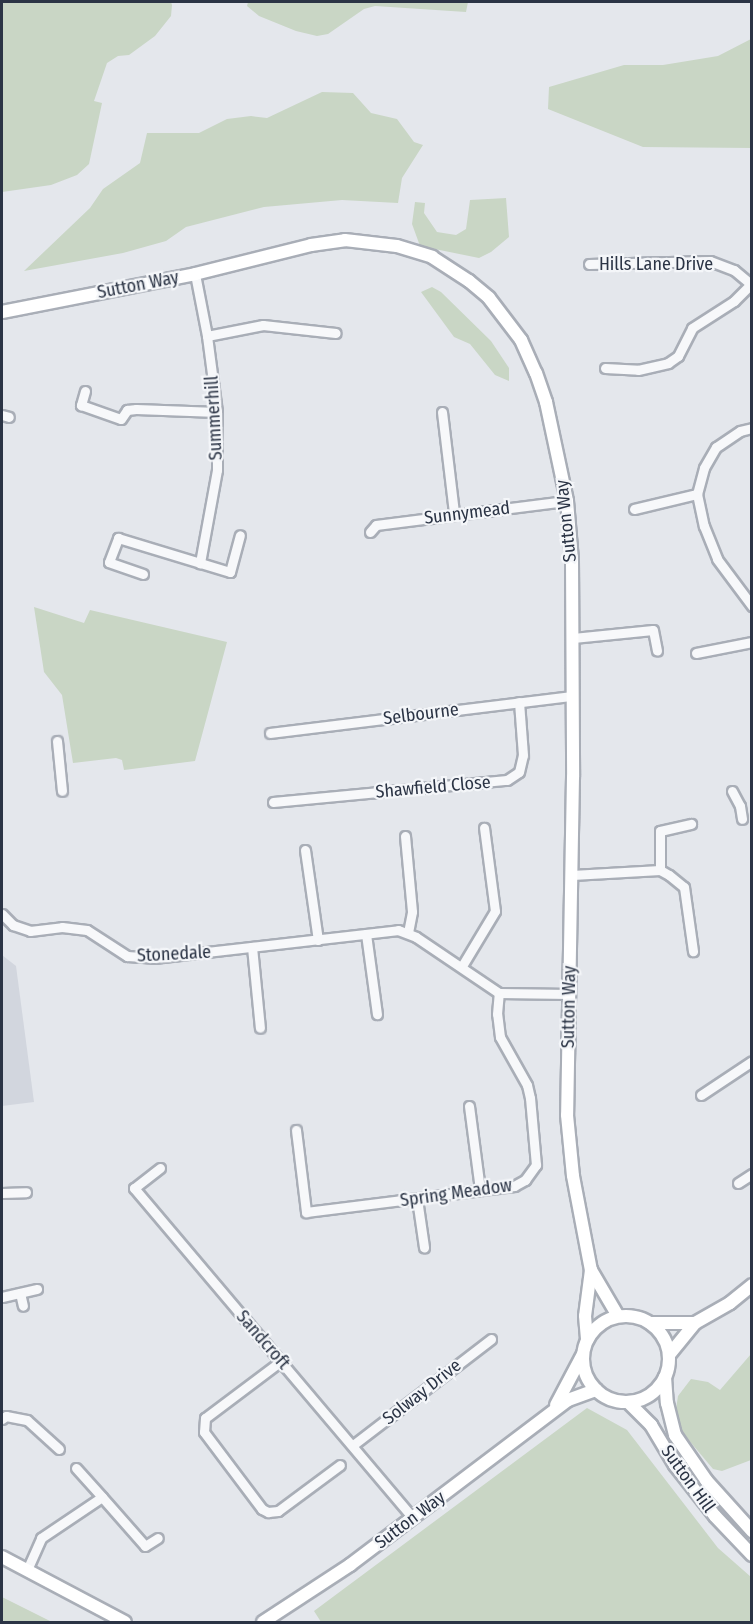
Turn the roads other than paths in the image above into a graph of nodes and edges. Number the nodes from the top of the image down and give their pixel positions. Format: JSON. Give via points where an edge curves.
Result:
{"nodes":[{"id":1,"x":589,"y":264,"type":"dead end"},
{"id":2,"x":195,"y":274,"type":"junction"},
{"id":3,"x":751,"y":284,"type":"edge"},
{"id":4,"x":2,"y":312,"type":"edge"},
{"id":5,"x":336,"y":333,"type":"dead end"},
{"id":6,"x":207,"y":336,"type":"junction"},
{"id":7,"x":605,"y":368,"type":"dead end"},
{"id":8,"x":85,"y":391,"type":"dead end"},
{"id":9,"x":217,"y":412,"type":"junction"},
{"id":10,"x":442,"y":412,"type":"dead end"},
{"id":11,"x":752,"y":428,"type":"edge"},
{"id":12,"x":697,"y":494,"type":"junction"},
{"id":13,"x":567,"y":501,"type":"junction"},
{"id":14,"x":634,"y":509,"type":"dead end"},
{"id":15,"x":454,"y":513,"type":"junction"},
{"id":16,"x":370,"y":532,"type":"dead end"},
{"id":17,"x":240,"y":535,"type":"dead end"},
{"id":18,"x":200,"y":563,"type":"junction"},
{"id":19,"x":143,"y":574,"type":"dead end"},
{"id":20,"x":752,"y":606,"type":"edge"},
{"id":21,"x":573,"y":638,"type":"junction"},
{"id":22,"x":752,"y":642,"type":"edge"},
{"id":23,"x":657,"y":651,"type":"dead end"},
{"id":24,"x":696,"y":653,"type":"dead end"},
{"id":25,"x":572,"y":696,"type":"junction"},
{"id":26,"x":519,"y":702,"type":"junction"},
{"id":27,"x":270,"y":733,"type":"dead end"},
{"id":28,"x":57,"y":741,"type":"dead end"},
{"id":29,"x":62,"y":790,"type":"dead end"},
{"id":30,"x":732,"y":791,"type":"dead end"},
{"id":31,"x":273,"y":802,"type":"dead end"},
{"id":32,"x":752,"y":804,"type":"edge"},
{"id":33,"x":740,"y":806,"type":"junction"},
{"id":34,"x":742,"y":819,"type":"dead end"},
{"id":35,"x":691,"y":824,"type":"dead end"},
{"id":36,"x":484,"y":828,"type":"dead end"},
{"id":37,"x":405,"y":836,"type":"dead end"},
{"id":38,"x":305,"y":850,"type":"dead end"},
{"id":39,"x":660,"y":870,"type":"junction"},
{"id":40,"x":572,"y":875,"type":"junction"},
{"id":41,"x":2,"y":914,"type":"edge"},
{"id":42,"x":408,"y":932,"type":"junction"},
{"id":43,"x":366,"y":934,"type":"junction"},
{"id":44,"x":318,"y":940,"type":"junction"},
{"id":45,"x":252,"y":947,"type":"junction"},
{"id":46,"x":693,"y":951,"type":"dead end"},
{"id":47,"x":462,"y":966,"type":"junction"},
{"id":48,"x":499,"y":993,"type":"junction"},
{"id":49,"x":570,"y":993,"type":"junction"},
{"id":50,"x":377,"y":1014,"type":"dead end"},
{"id":51,"x":260,"y":1028,"type":"dead end"},
{"id":52,"x":752,"y":1061,"type":"edge"},
{"id":53,"x":701,"y":1095,"type":"dead end"},
{"id":54,"x":469,"y":1106,"type":"dead end"},
{"id":55,"x":296,"y":1130,"type":"dead end"},
{"id":56,"x":160,"y":1168,"type":"dead end"},
{"id":57,"x":752,"y":1174,"type":"edge"},
{"id":58,"x":738,"y":1183,"type":"dead end"},
{"id":59,"x":480,"y":1190,"type":"junction"},
{"id":60,"x":26,"y":1192,"type":"dead end"},
{"id":61,"x":2,"y":1193,"type":"edge"},
{"id":62,"x":417,"y":1199,"type":"junction"},
{"id":63,"x":423,"y":1247,"type":"dead end"},
{"id":64,"x":591,"y":1270,"type":"junction"},
{"id":65,"x":752,"y":1286,"type":"edge"},
{"id":66,"x":37,"y":1290,"type":"dead end"},
{"id":67,"x":21,"y":1293,"type":"junction"},
{"id":68,"x":2,"y":1297,"type":"edge"},
{"id":69,"x":23,"y":1306,"type":"dead end"},
{"id":70,"x":618,"y":1316,"type":"junction"},
{"id":71,"x":650,"y":1323,"type":"junction"},
{"id":72,"x":695,"y":1323,"type":"junction"},
{"id":73,"x":491,"y":1339,"type":"dead end"},
{"id":74,"x":587,"y":1340,"type":"junction"},
{"id":75,"x":583,"y":1354,"type":"junction"},
{"id":76,"x":669,"y":1355,"type":"junction"},
{"id":77,"x":281,"y":1361,"type":"junction"},
{"id":78,"x":665,"y":1377,"type":"junction"},
{"id":79,"x":596,"y":1390,"type":"junction"},
{"id":80,"x":628,"y":1402,"type":"junction"},
{"id":81,"x":552,"y":1411,"type":"junction"},
{"id":82,"x":2,"y":1419,"type":"edge"},
{"id":83,"x":353,"y":1445,"type":"junction"},
{"id":84,"x":59,"y":1449,"type":"dead end"},
{"id":85,"x":340,"y":1466,"type":"dead end"},
{"id":86,"x":76,"y":1468,"type":"dead end"},
{"id":87,"x":102,"y":1497,"type":"junction"},
{"id":88,"x":413,"y":1518,"type":"junction"},
{"id":89,"x":752,"y":1531,"type":"edge"},
{"id":90,"x":158,"y":1538,"type":"dead end"},
{"id":91,"x":752,"y":1555,"type":"edge"},
{"id":92,"x":2,"y":1557,"type":"edge"},
{"id":93,"x":27,"y":1570,"type":"junction"},
{"id":94,"x":125,"y":1623,"type":"edge"},
{"id":95,"x":263,"y":1623,"type":"edge"}],
"edges":[{"from":1,"to":3,"type":"street","name":"Hills Lane Drive","via":[[710,261],[734,270]]},
{"from":2,"to":4,"type":"street","name":"Sutton Way"},
{"from":2,"to":6,"type":"street","name":"Summerhill"},
{"from":2,"to":13,"type":"street","name":"Sutton Way","via":[[312,244],[345,240],[397,246],[432,257],[489,298],[521,340],[546,402]]},
{"from":3,"to":7,"type":"street","via":[[734,301],[692,328],[678,356],[668,363],[638,370]]},
{"from":5,"to":6,"type":"street","via":[[263,326]]},
{"from":6,"to":9,"type":"street","name":"Summerhill"},
{"from":8,"to":9,"type":"street","via":[[81,405],[121,419],[127,410],[136,409]]},
{"from":9,"to":18,"type":"street","name":"Summerhill","via":[[217,470]]},
{"from":10,"to":15,"type":"street"},
{"from":11,"to":12,"type":"street","via":[[716,447],[704,468]]},
{"from":12,"to":14,"type":"street"},
{"from":12,"to":20,"type":"street","via":[[717,559]]},
{"from":13,"to":15,"type":"street","name":"Sunnymead"},
{"from":13,"to":21,"type":"street","name":"Sutton Way"},
{"from":15,"to":16,"type":"street","name":"Sunnymead","via":[[376,525]]},
{"from":17,"to":18,"type":"street","via":[[230,572]]},
{"from":18,"to":19,"type":"street","via":[[118,538],[109,562]]},
{"from":21,"to":23,"type":"street","via":[[653,630]]},
{"from":21,"to":25,"type":"street","name":"Sutton Way"},
{"from":22,"to":24,"type":"street"},
{"from":25,"to":26,"type":"street","name":"Selbourne"},
{"from":25,"to":40,"type":"street","name":"Sutton Way"},
{"from":26,"to":27,"type":"street","name":"Selbourne"},
{"from":26,"to":31,"type":"street","name":"Shawfield Close","via":[[523,755],[519,772],[507,780]]},
{"from":28,"to":29,"type":"street"},
{"from":30,"to":33,"type":"street"},
{"from":32,"to":33,"type":"street"},
{"from":33,"to":34,"type":"street"},
{"from":35,"to":39,"type":"street","via":[[660,831]]},
{"from":36,"to":47,"type":"street","via":[[495,911]]},
{"from":37,"to":42,"type":"street","via":[[412,912]]},
{"from":38,"to":44,"type":"street"},
{"from":39,"to":40,"type":"street"},
{"from":39,"to":46,"type":"street","via":[[684,887]]},
{"from":40,"to":49,"type":"street","name":"Sutton Way"},
{"from":41,"to":45,"type":"street","name":"Stonedale","via":[[13,925],[30,931],[62,927],[87,930],[133,957],[165,958]]},
{"from":42,"to":43,"type":"street","name":"Stonedale"},
{"from":42,"to":47,"type":"street"},
{"from":43,"to":44,"type":"street","name":"Stonedale"},
{"from":43,"to":50,"type":"street"},
{"from":44,"to":45,"type":"street","name":"Stonedale"},
{"from":45,"to":51,"type":"street"},
{"from":47,"to":48,"type":"street"},
{"from":48,"to":49,"type":"street"},
{"from":48,"to":59,"type":"street","name":"Spring Meadow","via":[[500,1037],[527,1084],[536,1164],[520,1183]]},
{"from":49,"to":64,"type":"street","name":"Sutton Way","via":[[567,1115],[573,1176]]},
{"from":52,"to":53,"type":"street"},
{"from":54,"to":59,"type":"street"},
{"from":55,"to":62,"type":"street","name":"Spring Meadow","via":[[306,1212]]},
{"from":56,"to":77,"type":"street","name":"Sandcroft","via":[[134,1188]]},
{"from":57,"to":58,"type":"street"},
{"from":59,"to":62,"type":"street","name":"Spring Meadow"},
{"from":60,"to":61,"type":"street"},
{"from":62,"to":63,"type":"street"},
{"from":64,"to":70,"type":"street","name":"Sutton Way"},
{"from":64,"to":74,"type":"street","name":"Sutton Way","via":[[585,1316]]},
{"from":65,"to":72,"type":"street"},
{"from":66,"to":67,"type":"street"},
{"from":67,"to":68,"type":"street"},
{"from":67,"to":69,"type":"street"},
{"from":70,"to":71,"type":"street"},
{"from":70,"to":74,"type":"street","via":[[601,1323]]},
{"from":71,"to":72,"type":"street"},
{"from":71,"to":76,"type":"street","via":[[664,1338]]},
{"from":72,"to":76,"type":"street"},
{"from":73,"to":83,"type":"street","name":"Solway Drive"},
{"from":74,"to":75,"type":"street"},
{"from":75,"to":79,"type":"street","via":[[585,1371]]},
{"from":75,"to":81,"type":"street","name":"Sutton Way"},
{"from":76,"to":78,"type":"street"},
{"from":77,"to":83,"type":"street","name":"Sandcroft"},
{"from":77,"to":85,"type":"street","via":[[205,1418],[204,1432],[268,1512],[278,1511]]},
{"from":78,"to":80,"type":"street","via":[[651,1394]]},
{"from":78,"to":89,"type":"street","name":"Sutton Hill","via":[[675,1435],[706,1480]]},
{"from":79,"to":80,"type":"street","via":[[611,1399]]},
{"from":79,"to":81,"type":"street","name":"Sutton Way","via":[[568,1400]]},
{"from":80,"to":91,"type":"street","name":"Sutton Hill","via":[[651,1425],[675,1465],[715,1516]]},
{"from":81,"to":88,"type":"street","name":"Sutton Way"},
{"from":82,"to":84,"type":"street","via":[[6,1416],[27,1420]]},
{"from":83,"to":88,"type":"street","name":"Sandcroft"},
{"from":86,"to":87,"type":"street"},
{"from":87,"to":90,"type":"street","via":[[145,1546]]},
{"from":87,"to":93,"type":"street","via":[[41,1538]]},
{"from":88,"to":95,"type":"street","name":"Sutton Way"},
{"from":92,"to":93,"type":"street"},
{"from":93,"to":94,"type":"street"}]}
